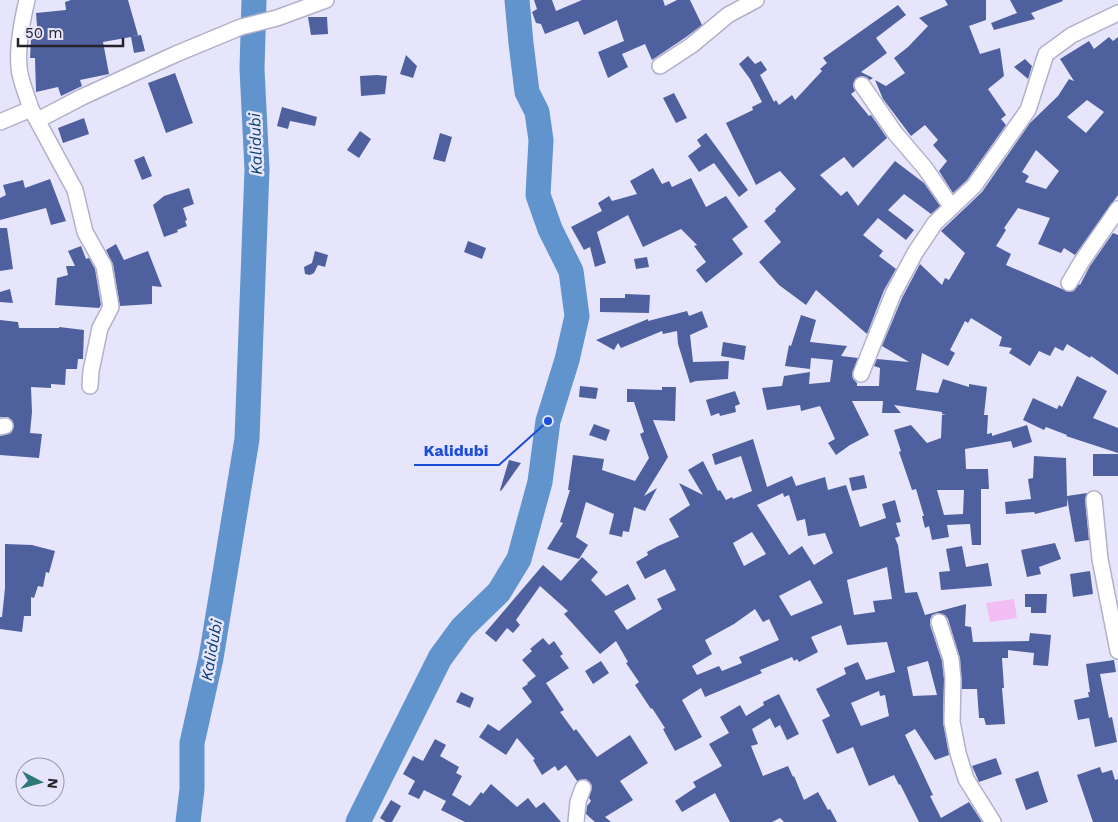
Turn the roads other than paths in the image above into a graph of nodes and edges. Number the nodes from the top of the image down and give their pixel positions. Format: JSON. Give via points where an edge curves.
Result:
{"nodes":[{"id":1,"x":27,"y":0,"type":"edge"},
{"id":2,"x":326,"y":0,"type":"edge"},
{"id":3,"x":756,"y":0,"type":"edge"},
{"id":4,"x":1118,"y":13,"type":"edge"},
{"id":5,"x":660,"y":66,"type":"dead end"},
{"id":6,"x":862,"y":85,"type":"dead end"},
{"id":7,"x":35,"y":114,"type":"junction"},
{"id":8,"x":0,"y":122,"type":"edge"},
{"id":9,"x":951,"y":206,"type":"junction"},
{"id":10,"x":1118,"y":209,"type":"edge"},
{"id":11,"x":1069,"y":283,"type":"dead end"},
{"id":12,"x":861,"y":374,"type":"dead end"},
{"id":13,"x":90,"y":386,"type":"dead end"},
{"id":14,"x":1094,"y":499,"type":"dead end"},
{"id":15,"x":939,"y":622,"type":"dead end"},
{"id":16,"x":1118,"y":651,"type":"edge"},
{"id":17,"x":583,"y":788,"type":"dead end"},
{"id":18,"x":576,"y":822,"type":"edge"},
{"id":19,"x":993,"y":822,"type":"edge"}],
"edges":[{"from":1,"to":7,"type":"street","via":[[19,68]]},
{"from":2,"to":7,"type":"street","via":[[277,18],[241,26],[82,97]]},
{"from":3,"to":5,"type":"street","via":[[728,15]]},
{"from":4,"to":9,"type":"street","via":[[1072,35],[1046,54],[1028,110],[974,186]]},
{"from":6,"to":9,"type":"street"},
{"from":7,"to":8,"type":"street"},
{"from":7,"to":13,"type":"street","via":[[75,190],[85,232],[104,266],[112,307],[100,328]]},
{"from":9,"to":12,"type":"street","via":[[935,223],[893,294]]},
{"from":10,"to":11,"type":"street"},
{"from":14,"to":16,"type":"street","via":[[1100,559]]},
{"from":15,"to":19,"type":"street","via":[[951,659],[952,722],[958,753],[966,779]]},
{"from":17,"to":18,"type":"street"}]}
